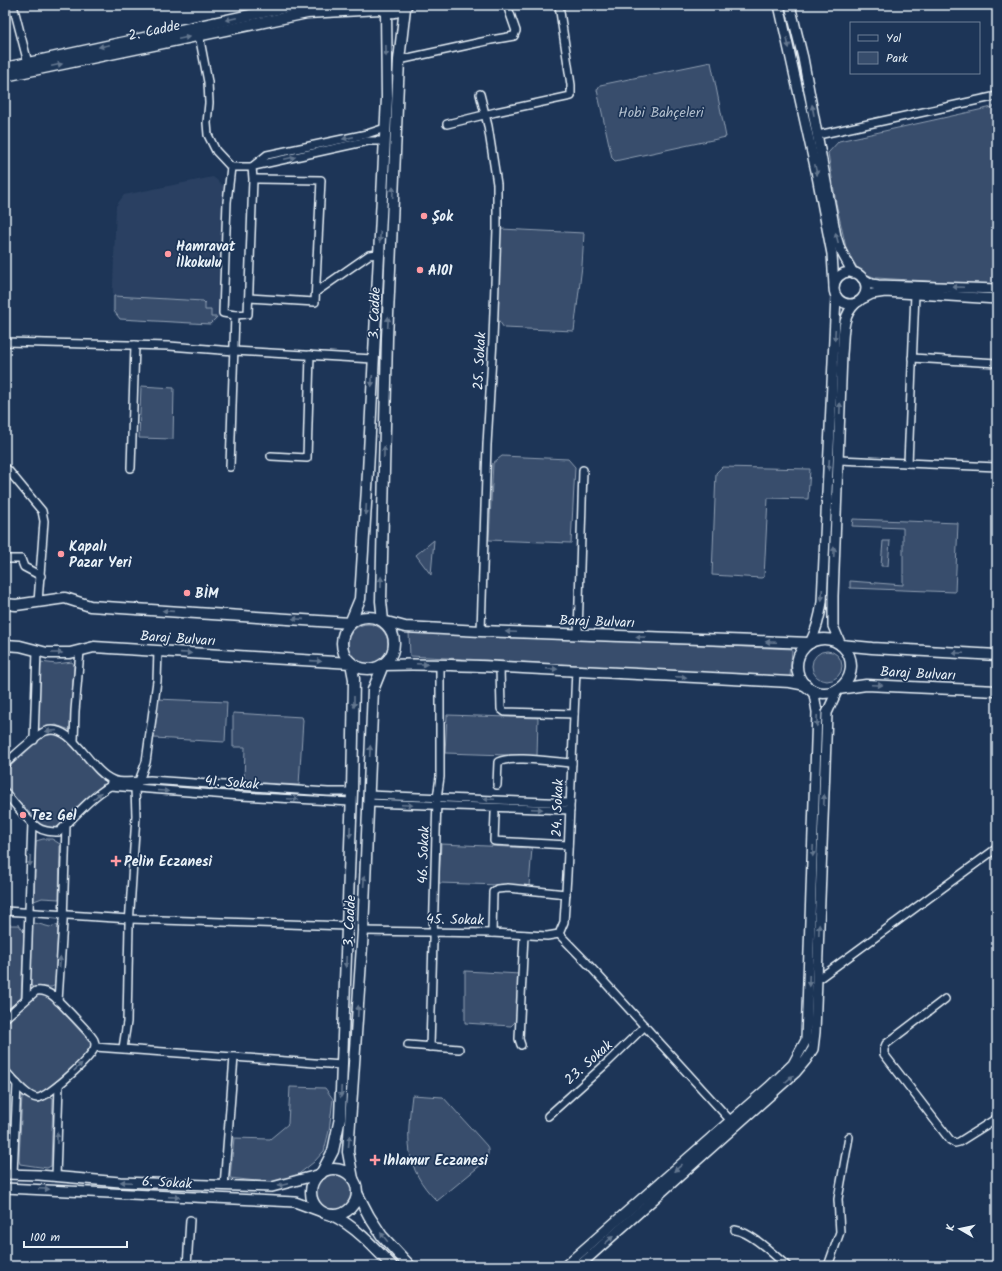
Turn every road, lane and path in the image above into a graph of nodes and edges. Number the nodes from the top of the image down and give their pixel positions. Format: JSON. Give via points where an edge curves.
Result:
{"nodes":[{"id":1,"x":13,"y":5,"type":"edge"},
{"id":2,"x":296,"y":5,"type":"edge"},
{"id":3,"x":508,"y":5,"type":"edge"},
{"id":4,"x":558,"y":5,"type":"edge"},
{"id":5,"x":780,"y":5,"type":"edge"},
{"id":6,"x":790,"y":5,"type":"edge"},
{"id":7,"x":406,"y":6,"type":"edge"},
{"id":8,"x":380,"y":9,"type":"edge"},
{"id":9,"x":199,"y":35,"type":"junction"},
{"id":10,"x":400,"y":60,"type":"junction"},
{"id":11,"x":28,"y":63,"type":"junction"},
{"id":12,"x":5,"y":68,"type":"edge"},
{"id":13,"x":5,"y":76,"type":"edge"},
{"id":14,"x":480,"y":94,"type":"dead end"},
{"id":15,"x":997,"y":96,"type":"edge"},
{"id":16,"x":486,"y":114,"type":"junction"},
{"id":17,"x":447,"y":124,"type":"dead end"},
{"id":18,"x":385,"y":128,"type":"junction"},
{"id":19,"x":818,"y":134,"type":"junction"},
{"id":20,"x":384,"y":142,"type":"junction"},
{"id":21,"x":231,"y":167,"type":"junction"},
{"id":22,"x":252,"y":167,"type":"junction"},
{"id":23,"x":257,"y":179,"type":"dead end"},
{"id":24,"x":379,"y":254,"type":"junction"},
{"id":25,"x":853,"y":273,"type":"junction"},
{"id":26,"x":862,"y":278,"type":"junction"},
{"id":27,"x":834,"y":286,"type":"junction"},
{"id":28,"x":997,"y":289,"type":"edge"},
{"id":29,"x":316,"y":292,"type":"junction"},
{"id":30,"x":915,"y":294,"type":"junction"},
{"id":31,"x":836,"y":296,"type":"junction"},
{"id":32,"x":249,"y":298,"type":"junction"},
{"id":33,"x":864,"y":298,"type":"junction"},
{"id":34,"x":997,"y":299,"type":"edge"},
{"id":35,"x":855,"y":304,"type":"junction"},
{"id":36,"x":235,"y":315,"type":"junction"},
{"id":37,"x":5,"y":342,"type":"edge"},
{"id":38,"x":135,"y":345,"type":"junction"},
{"id":39,"x":234,"y":351,"type":"junction"},
{"id":40,"x":310,"y":355,"type":"junction"},
{"id":41,"x":912,"y":358,"type":"junction"},
{"id":42,"x":373,"y":359,"type":"junction"},
{"id":43,"x":997,"y":363,"type":"edge"},
{"id":44,"x":271,"y":456,"type":"dead end"},
{"id":45,"x":838,"y":460,"type":"junction"},
{"id":46,"x":908,"y":463,"type":"junction"},
{"id":47,"x":230,"y":467,"type":"dead end"},
{"id":48,"x":997,"y":467,"type":"edge"},
{"id":49,"x":131,"y":468,"type":"dead end"},
{"id":50,"x":6,"y":470,"type":"edge"},
{"id":51,"x":583,"y":470,"type":"dead end"},
{"id":52,"x":5,"y":559,"type":"edge"},
{"id":53,"x":41,"y":576,"type":"junction"},
{"id":54,"x":38,"y":602,"type":"junction"},
{"id":55,"x":5,"y":604,"type":"edge"},
{"id":56,"x":384,"y":621,"type":"junction"},
{"id":57,"x":350,"y":623,"type":"junction"},
{"id":58,"x":482,"y":631,"type":"junction"},
{"id":59,"x":578,"y":634,"type":"junction"},
{"id":60,"x":810,"y":643,"type":"junction"},
{"id":61,"x":5,"y":645,"type":"edge"},
{"id":62,"x":841,"y":645,"type":"junction"},
{"id":63,"x":37,"y":651,"type":"junction"},
{"id":64,"x":80,"y":651,"type":"junction"},
{"id":65,"x":158,"y":651,"type":"junction"},
{"id":66,"x":997,"y":655,"type":"edge"},
{"id":67,"x":351,"y":663,"type":"junction"},
{"id":68,"x":440,"y":664,"type":"junction"},
{"id":69,"x":383,"y":665,"type":"junction"},
{"id":70,"x":500,"y":667,"type":"junction"},
{"id":71,"x":576,"y":670,"type":"junction"},
{"id":72,"x":806,"y":685,"type":"junction"},
{"id":73,"x":838,"y":689,"type":"junction"},
{"id":74,"x":997,"y":691,"type":"edge"},
{"id":75,"x":574,"y":714,"type":"junction"},
{"id":76,"x":34,"y":740,"type":"junction"},
{"id":77,"x":74,"y":742,"type":"junction"},
{"id":78,"x":572,"y":762,"type":"junction"},
{"id":79,"x":5,"y":764,"type":"edge"},
{"id":80,"x":139,"y":781,"type":"junction"},
{"id":81,"x":111,"y":783,"type":"junction"},
{"id":82,"x":498,"y":785,"type":"dead end"},
{"id":83,"x":135,"y":788,"type":"junction"},
{"id":84,"x":5,"y":792,"type":"edge"},
{"id":85,"x":352,"y":797,"type":"junction"},
{"id":86,"x":437,"y":798,"type":"junction"},
{"id":87,"x":368,"y":799,"type":"junction"},
{"id":88,"x":437,"y":806,"type":"junction"},
{"id":89,"x":570,"y":806,"type":"junction"},
{"id":90,"x":495,"y":813,"type":"dead end"},
{"id":91,"x":32,"y":822,"type":"junction"},
{"id":92,"x":66,"y":825,"type":"junction"},
{"id":93,"x":568,"y":845,"type":"junction"},
{"id":94,"x":997,"y":848,"type":"edge"},
{"id":95,"x":566,"y":894,"type":"junction"},
{"id":96,"x":5,"y":911,"type":"edge"},
{"id":97,"x":28,"y":912,"type":"junction"},
{"id":98,"x":63,"y":914,"type":"junction"},
{"id":99,"x":130,"y":919,"type":"junction"},
{"id":100,"x":347,"y":926,"type":"junction"},
{"id":101,"x":363,"y":931,"type":"junction"},
{"id":102,"x":433,"y":932,"type":"junction"},
{"id":103,"x":492,"y":933,"type":"junction"},
{"id":104,"x":559,"y":934,"type":"junction"},
{"id":105,"x":524,"y":935,"type":"junction"},
{"id":106,"x":818,"y":980,"type":"junction"},
{"id":107,"x":945,"y":998,"type":"dead end"},
{"id":108,"x":26,"y":999,"type":"junction"},
{"id":109,"x":58,"y":1000,"type":"junction"},
{"id":110,"x":5,"y":1018,"type":"edge"},
{"id":111,"x":645,"y":1026,"type":"junction"},
{"id":112,"x":408,"y":1045,"type":"dead end"},
{"id":113,"x":521,"y":1046,"type":"dead end"},
{"id":114,"x":95,"y":1047,"type":"junction"},
{"id":115,"x":430,"y":1047,"type":"junction"},
{"id":116,"x":123,"y":1048,"type":"junction"},
{"id":117,"x":459,"y":1049,"type":"dead end"},
{"id":118,"x":234,"y":1057,"type":"junction"},
{"id":119,"x":342,"y":1065,"type":"junction"},
{"id":120,"x":5,"y":1071,"type":"edge"},
{"id":121,"x":17,"y":1084,"type":"junction"},
{"id":122,"x":59,"y":1085,"type":"junction"},
{"id":123,"x":548,"y":1116,"type":"dead end"},
{"id":124,"x":997,"y":1118,"type":"edge"},
{"id":125,"x":731,"y":1121,"type":"junction"},
{"id":126,"x":849,"y":1137,"type":"dead end"},
{"id":127,"x":9,"y":1174,"type":"edge"},
{"id":128,"x":321,"y":1174,"type":"junction"},
{"id":129,"x":56,"y":1177,"type":"junction"},
{"id":130,"x":353,"y":1179,"type":"junction"},
{"id":131,"x":224,"y":1186,"type":"junction"},
{"id":132,"x":5,"y":1188,"type":"edge"},
{"id":133,"x":357,"y":1193,"type":"junction"},
{"id":134,"x":329,"y":1214,"type":"junction"},
{"id":135,"x":190,"y":1220,"type":"dead end"},
{"id":136,"x":735,"y":1230,"type":"dead end"},
{"id":137,"x":187,"y":1266,"type":"edge"},
{"id":138,"x":392,"y":1266,"type":"edge"},
{"id":139,"x":410,"y":1266,"type":"edge"},
{"id":140,"x":565,"y":1266,"type":"edge"},
{"id":141,"x":579,"y":1266,"type":"edge"},
{"id":142,"x":787,"y":1266,"type":"edge"},
{"id":143,"x":828,"y":1266,"type":"edge"}],
"edges":[{"from":1,"to":11,"type":"street"},
{"from":2,"to":11,"type":"main road","name":"2. Cadde","one_way":true},
{"from":3,"to":10,"type":"street","via":[[516,31],[514,36]]},
{"from":4,"to":16,"type":"street","via":[[571,96]]},
{"from":5,"to":27,"type":"street","one_way":true,"via":[[832,254]]},
{"from":19,"to":6,"type":"street","one_way":true},
{"from":7,"to":8,"type":"main road","name":"2. Cadde","via":[[392,13]]},
{"from":7,"to":10,"type":"main road","name":"3. Cadde"},
{"from":8,"to":9,"type":"main road","name":"2. Cadde","via":[[307,12]]},
{"from":8,"to":18,"type":"main road","name":"3. Cadde","one_way":true,"via":[[386,98]]},
{"from":13,"to":9,"type":"main road","name":"2. Cadde","one_way":true},
{"from":9,"to":21,"type":"street","via":[[208,82],[208,135],[216,151]]},
{"from":56,"to":10,"type":"main road","name":"3. Cadde","one_way":true,"via":[[381,601],[387,338]]},
{"from":11,"to":12,"type":"main road","name":"2. Cadde"},
{"from":14,"to":16,"type":"street","name":"25. Sokak"},
{"from":15,"to":19,"type":"street"},
{"from":16,"to":17,"type":"street"},
{"from":16,"to":58,"type":"street","name":"25. Sokak","via":[[497,184],[497,221]]},
{"from":18,"to":20,"type":"main road","name":"3. Cadde"},
{"from":18,"to":22,"type":"street","one_way":true,"via":[[267,155]]},
{"from":25,"to":19,"type":"street","one_way":true,"via":[[836,236]]},
{"from":22,"to":20,"type":"street","one_way":true,"via":[[368,141]]},
{"from":20,"to":24,"type":"main road","name":"3. Cadde","one_way":true},
{"from":21,"to":22,"type":"street"},
{"from":21,"to":36,"type":"street","via":[[227,202],[223,313]]},
{"from":22,"to":32,"type":"street"},
{"from":23,"to":29,"type":"street","via":[[321,180]]},
{"from":24,"to":29,"type":"street","via":[[369,255]]},
{"from":24,"to":42,"type":"main road","name":"3. Cadde"},
{"from":25,"to":26,"type":"street"},
{"from":25,"to":27,"type":"street","via":[[839,277]]},
{"from":28,"to":26,"type":"street","one_way":true,"via":[[878,285]]},
{"from":26,"to":33,"type":"street","via":[[866,287]]},
{"from":27,"to":31,"type":"street"},
{"from":29,"to":32,"type":"street","via":[[315,302]]},
{"from":30,"to":33,"type":"street","via":[[885,292]]},
{"from":30,"to":34,"type":"street"},
{"from":30,"to":41,"type":"street"},
{"from":31,"to":35,"type":"street","via":[[844,303]]},
{"from":31,"to":60,"type":"street","one_way":true,"via":[[822,602],[820,620]]},
{"from":32,"to":36,"type":"street","via":[[248,314]]},
{"from":33,"to":35,"type":"street"},
{"from":45,"to":35,"type":"street","one_way":true,"via":[[845,320],[847,313]]},
{"from":36,"to":39,"type":"street"},
{"from":37,"to":38,"type":"street"},
{"from":38,"to":39,"type":"street"},
{"from":38,"to":49,"type":"street"},
{"from":39,"to":40,"type":"street"},
{"from":39,"to":47,"type":"street"},
{"from":40,"to":42,"type":"street"},
{"from":40,"to":44,"type":"street","via":[[307,458]]},
{"from":41,"to":43,"type":"street"},
{"from":41,"to":46,"type":"street"},
{"from":42,"to":57,"type":"main road","name":"3. Cadde","one_way":true,"via":[[360,599]]},
{"from":45,"to":46,"type":"street"},
{"from":62,"to":45,"type":"street","one_way":true,"via":[[833,626],[832,614]]},
{"from":46,"to":48,"type":"street"},
{"from":50,"to":53,"type":"street","via":[[42,511],[44,521]]},
{"from":51,"to":59,"type":"street"},
{"from":52,"to":53,"type":"street","via":[[21,559],[24,567]]},
{"from":53,"to":54,"type":"street"},
{"from":54,"to":55,"type":"main road","name":"Baraj Bulvarı"},
{"from":57,"to":54,"type":"main road","name":"Baraj Bulvarı","one_way":true,"via":[[90,606],[65,598]]},
{"from":56,"to":57,"type":"main road","via":[[367,616]]},
{"from":56,"to":58,"type":"main road","name":"Baraj Bulvarı","via":[[405,627]]},
{"from":56,"to":69,"type":"main road","via":[[392,631],[395,643],[393,652]]},
{"from":57,"to":67,"type":"main road","via":[[342,639],[342,648]]},
{"from":59,"to":58,"type":"main road","name":"Baraj Bulvarı","one_way":true},
{"from":60,"to":59,"type":"main road","name":"Baraj Bulvarı","one_way":true},
{"from":60,"to":62,"type":"main road","via":[[826,639]]},
{"from":60,"to":72,"type":"main road","via":[[804,648],[798,663],[800,675]]},
{"from":61,"to":63,"type":"main road","name":"Baraj Bulvarı"},
{"from":66,"to":62,"type":"main road","name":"Baraj Bulvarı","one_way":true},
{"from":62,"to":73,"type":"main road","via":[[847,651],[851,668],[847,680]]},
{"from":63,"to":64,"type":"main road","name":"Baraj Bulvarı","one_way":true},
{"from":63,"to":76,"type":"street"},
{"from":64,"to":65,"type":"main road","name":"Baraj Bulvarı","via":[[94,647]]},
{"from":64,"to":77,"type":"street"},
{"from":65,"to":67,"type":"main road","name":"Baraj Bulvarı","one_way":true},
{"from":65,"to":80,"type":"street","via":[[157,681],[146,762]]},
{"from":67,"to":69,"type":"main road","via":[[367,670]]},
{"from":67,"to":85,"type":"main road","name":"3. Cadde","one_way":true,"via":[[354,679]]},
{"from":69,"to":68,"type":"main road","one_way":true},
{"from":68,"to":70,"type":"main road"},
{"from":68,"to":86,"type":"street","name":"46. Sokak","via":[[440,778]]},
{"from":87,"to":69,"type":"main road","name":"3. Cadde","one_way":true,"via":[[373,690]]},
{"from":70,"to":71,"type":"main road","one_way":true},
{"from":70,"to":75,"type":"street","via":[[501,709],[505,712]]},
{"from":71,"to":72,"type":"main road","one_way":true},
{"from":71,"to":75,"type":"street","name":"24. Sokak"},
{"from":72,"to":73,"type":"main road","via":[[821,692]]},
{"from":72,"to":125,"type":"street","one_way":true,"via":[[814,694],[817,712],[806,1040],[793,1064]]},
{"from":73,"to":74,"type":"main road","name":"Baraj Bulvarı","one_way":true,"via":[[866,685]]},
{"from":106,"to":73,"type":"street","one_way":true,"via":[[827,712]]},
{"from":75,"to":78,"type":"street","name":"24. Sokak"},
{"from":77,"to":76,"type":"street","one_way":true,"via":[[60,731],[53,730],[45,731]]},
{"from":76,"to":79,"type":"street"},
{"from":77,"to":81,"type":"street"},
{"from":78,"to":82,"type":"street","via":[[504,759],[498,762]]},
{"from":78,"to":89,"type":"street","name":"24. Sokak"},
{"from":80,"to":81,"type":"street","name":"41. Sokak"},
{"from":80,"to":83,"type":"street"},
{"from":80,"to":85,"type":"street","name":"41. Sokak","via":[[328,792]]},
{"from":81,"to":83,"type":"street","name":"41. Sokak"},
{"from":92,"to":81,"type":"street","one_way":true},
{"from":83,"to":85,"type":"street","name":"41. Sokak","one_way":true,"via":[[241,796]]},
{"from":83,"to":99,"type":"street","via":[[136,816]]},
{"from":84,"to":91,"type":"street"},
{"from":85,"to":100,"type":"main road","name":"3. Cadde","one_way":true},
{"from":86,"to":87,"type":"street"},
{"from":86,"to":88,"type":"street","name":"46. Sokak"},
{"from":89,"to":86,"type":"street","one_way":true},
{"from":87,"to":88,"type":"street","one_way":true},
{"from":101,"to":87,"type":"main road","name":"3. Cadde","one_way":true},
{"from":88,"to":89,"type":"street","one_way":true},
{"from":88,"to":102,"type":"street","name":"46. Sokak"},
{"from":89,"to":93,"type":"street","name":"24. Sokak"},
{"from":90,"to":93,"type":"street","via":[[494,841]]},
{"from":91,"to":92,"type":"street","via":[[38,828],[49,832],[59,832]]},
{"from":91,"to":97,"type":"street","one_way":true},
{"from":92,"to":98,"type":"street"},
{"from":93,"to":95,"type":"street","name":"24. Sokak"},
{"from":94,"to":106,"type":"street"},
{"from":95,"to":103,"type":"street","via":[[497,889],[493,892]]},
{"from":95,"to":104,"type":"street","name":"24. Sokak","via":[[564,922]]},
{"from":96,"to":97,"type":"street"},
{"from":97,"to":98,"type":"street"},
{"from":97,"to":108,"type":"street"},
{"from":98,"to":99,"type":"street"},
{"from":109,"to":98,"type":"street","one_way":true},
{"from":99,"to":100,"type":"street"},
{"from":99,"to":116,"type":"street","via":[[127,1022]]},
{"from":100,"to":119,"type":"main road","name":"3. Cadde","one_way":true},
{"from":101,"to":102,"type":"street","name":"45. Sokak"},
{"from":130,"to":101,"type":"main road","name":"3. Cadde","one_way":true,"via":[[348,1152]]},
{"from":102,"to":103,"type":"street","name":"45. Sokak"},
{"from":102,"to":115,"type":"street","name":"46. Sokak"},
{"from":103,"to":105,"type":"street","name":"45. Sokak"},
{"from":104,"to":105,"type":"street","name":"45. Sokak"},
{"from":104,"to":111,"type":"street"},
{"from":105,"to":113,"type":"street"},
{"from":141,"to":106,"type":"street","one_way":true,"via":[[802,1065],[813,1049]]},
{"from":107,"to":124,"type":"street","via":[[886,1044],[884,1054],[950,1140],[959,1142]]},
{"from":108,"to":109,"type":"street","via":[[36,991],[42,991]]},
{"from":108,"to":110,"type":"street"},
{"from":109,"to":114,"type":"street","via":[[94,1040]]},
{"from":111,"to":123,"type":"street","name":"23. Sokak"},
{"from":111,"to":125,"type":"street"},
{"from":112,"to":115,"type":"street"},
{"from":114,"to":116,"type":"street"},
{"from":122,"to":114,"type":"street","one_way":true,"via":[[92,1054]]},
{"from":115,"to":117,"type":"street"},
{"from":116,"to":118,"type":"street"},
{"from":118,"to":119,"type":"street"},
{"from":118,"to":131,"type":"street"},
{"from":119,"to":128,"type":"main road","name":"3. Cadde","one_way":true,"via":[[339,1124],[333,1151]]},
{"from":120,"to":121,"type":"street"},
{"from":121,"to":122,"type":"street","via":[[37,1098]]},
{"from":121,"to":127,"type":"street"},
{"from":129,"to":122,"type":"street","one_way":true},
{"from":125,"to":140,"type":"street","one_way":true},
{"from":126,"to":143,"type":"street","via":[[838,1199],[840,1232]]},
{"from":127,"to":129,"type":"street","name":"6. Sokak"},
{"from":128,"to":130,"type":"main road","via":[[327,1171],[341,1171]]},
{"from":128,"to":131,"type":"street","name":"6. Sokak","one_way":true,"via":[[272,1187]]},
{"from":128,"to":134,"type":"main road","via":[[313,1185],[312,1198],[319,1210]]},
{"from":131,"to":129,"type":"street","name":"6. Sokak","one_way":true},
{"from":130,"to":133,"type":"main road"},
{"from":132,"to":134,"type":"street","name":"6. Sokak","one_way":true,"via":[[295,1202]]},
{"from":133,"to":134,"type":"main road","via":[[356,1200],[347,1212]]},
{"from":139,"to":133,"type":"main road","one_way":true,"via":[[382,1236]]},
{"from":134,"to":138,"type":"main road","via":[[356,1230]]},
{"from":135,"to":137,"type":"street"},
{"from":136,"to":142,"type":"street","via":[[759,1243]]}]}
